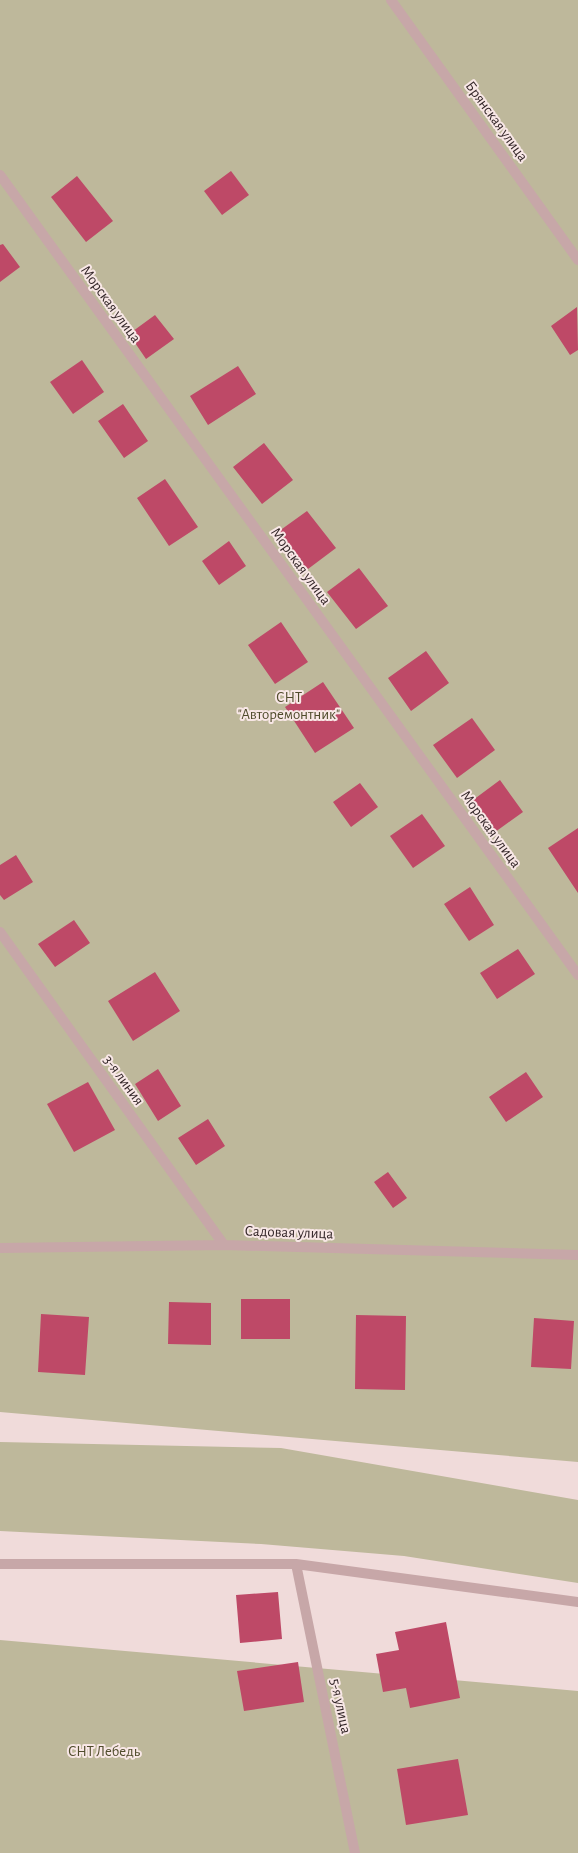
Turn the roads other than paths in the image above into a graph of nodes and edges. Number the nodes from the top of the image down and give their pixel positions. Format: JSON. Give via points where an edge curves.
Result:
{"nodes":[{"id":1,"x":391,"y":0,"type":"edge"},
{"id":2,"x":0,"y":175,"type":"edge"},
{"id":3,"x":578,"y":260,"type":"edge"},
{"id":4,"x":0,"y":932,"type":"edge"},
{"id":5,"x":578,"y":975,"type":"edge"},
{"id":6,"x":224,"y":1245,"type":"junction"},
{"id":7,"x":0,"y":1248,"type":"edge"},
{"id":8,"x":578,"y":1256,"type":"edge"},
{"id":9,"x":0,"y":1564,"type":"edge"},
{"id":10,"x":296,"y":1564,"type":"junction"},
{"id":11,"x":578,"y":1602,"type":"edge"},
{"id":12,"x":355,"y":1853,"type":"edge"}],
"edges":[{"from":1,"to":3,"type":"street","name":"Брянская улица"},
{"from":2,"to":5,"type":"street","name":"Морская улица"},
{"from":4,"to":6,"type":"street","name":"3-я линия"},
{"from":6,"to":7,"type":"street","name":"Садовая улица"},
{"from":6,"to":8,"type":"street","name":"Садовая улица"},
{"from":9,"to":10,"type":"street"},
{"from":10,"to":11,"type":"street"},
{"from":10,"to":12,"type":"street","name":"5-я улица"}]}
